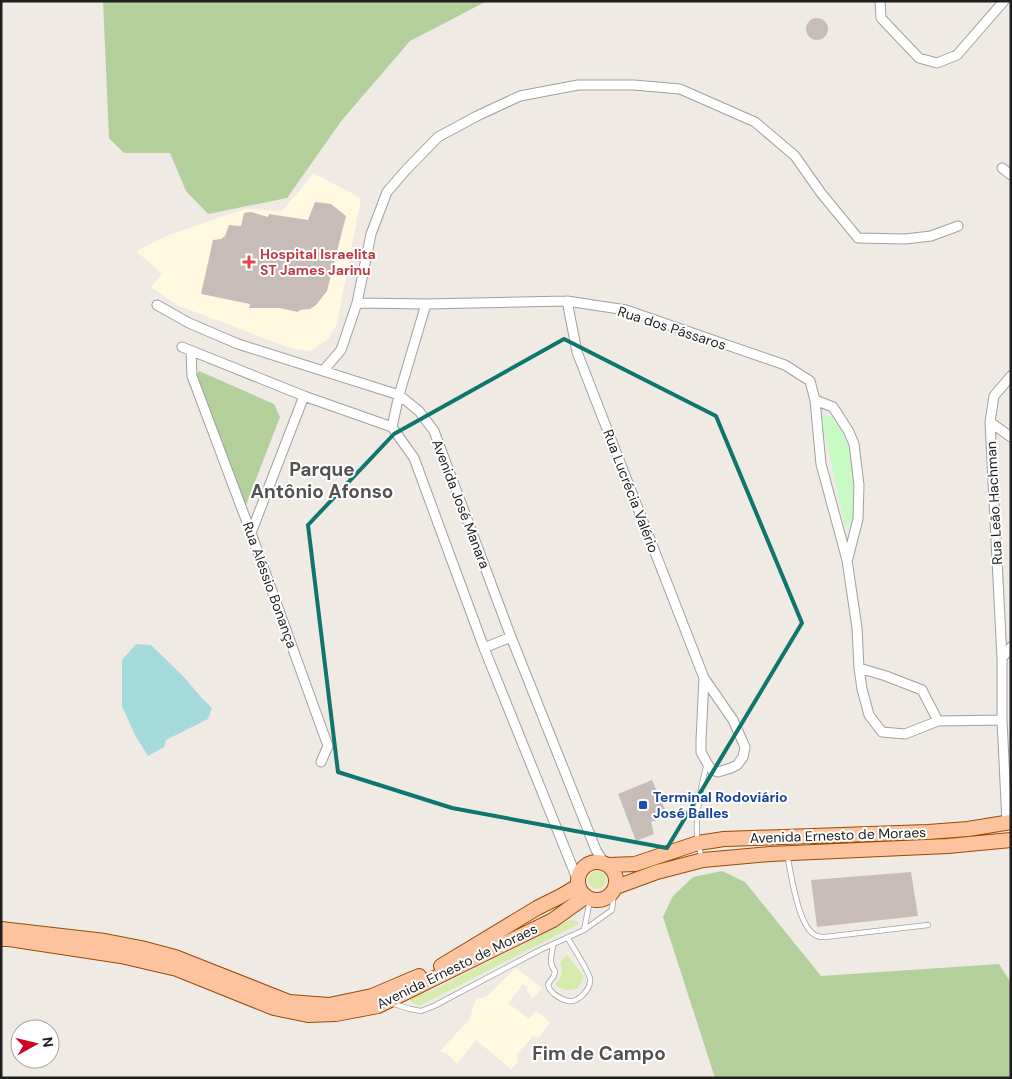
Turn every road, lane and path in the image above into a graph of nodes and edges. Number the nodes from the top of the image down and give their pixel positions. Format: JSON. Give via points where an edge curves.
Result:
{"nodes":[{"id":1,"x":880,"y":1,"type":"edge"},
{"id":2,"x":1004,"y":1,"type":"edge"},
{"id":3,"x":1002,"y":168,"type":"dead end"},
{"id":4,"x":1011,"y":175,"type":"edge"},
{"id":5,"x":958,"y":226,"type":"dead end"},
{"id":6,"x":567,"y":301,"type":"junction"},
{"id":7,"x":357,"y":303,"type":"junction"},
{"id":8,"x":426,"y":304,"type":"junction"},
{"id":9,"x":157,"y":305,"type":"dead end"},
{"id":10,"x":182,"y":347,"type":"dead end"},
{"id":11,"x":191,"y":351,"type":"junction"},
{"id":12,"x":323,"y":371,"type":"junction"},
{"id":13,"x":1011,"y":376,"type":"edge"},
{"id":14,"x":398,"y":395,"type":"junction"},
{"id":15,"x":304,"y":396,"type":"junction"},
{"id":16,"x":815,"y":400,"type":"junction"},
{"id":17,"x":990,"y":422,"type":"junction"},
{"id":18,"x":392,"y":427,"type":"junction"},
{"id":19,"x":1011,"y":437,"type":"edge"},
{"id":20,"x":251,"y":533,"type":"junction"},
{"id":21,"x":847,"y":560,"type":"junction"},
{"id":22,"x":511,"y":637,"type":"junction"},
{"id":23,"x":1011,"y":647,"type":"edge"},
{"id":24,"x":484,"y":648,"type":"junction"},
{"id":25,"x":1002,"y":658,"type":"junction"},
{"id":26,"x":860,"y":668,"type":"junction"},
{"id":27,"x":704,"y":678,"type":"junction"},
{"id":28,"x":1002,"y":720,"type":"junction"},
{"id":29,"x":938,"y":722,"type":"junction"},
{"id":30,"x":321,"y":762,"type":"dead end"},
{"id":31,"x":707,"y":764,"type":"junction"},
{"id":32,"x":1009,"y":823,"type":"edge"},
{"id":33,"x":1011,"y":840,"type":"edge"},
{"id":34,"x":698,"y":843,"type":"junction"},
{"id":35,"x":787,"y":853,"type":"junction"},
{"id":36,"x":703,"y":860,"type":"junction"},
{"id":37,"x":607,"y":864,"type":"junction"},
{"id":38,"x":615,"y":890,"type":"junction"},
{"id":39,"x":583,"y":891,"type":"junction"},
{"id":40,"x":928,"y":925,"type":"dead end"},
{"id":41,"x":1,"y":929,"type":"edge"},
{"id":42,"x":584,"y":930,"type":"junction"},
{"id":43,"x":568,"y":938,"type":"junction"},
{"id":44,"x":1,"y":939,"type":"edge"},
{"id":45,"x":553,"y":944,"type":"junction"},
{"id":46,"x":378,"y":1006,"type":"junction"}],
"edges":[{"from":1,"to":2,"type":"street","via":[[882,18],[919,58],[937,63],[957,55]]},
{"from":3,"to":4,"type":"street"},
{"from":5,"to":7,"type":"street","via":[[931,236],[858,238],[795,156],[755,122],[680,88],[578,84],[520,96],[438,137],[387,192],[371,234]]},
{"from":6,"to":8,"type":"street","name":"Rua dos Pássaros"},
{"from":6,"to":16,"type":"street","name":"Rua dos Pássaros","via":[[626,310],[785,365],[810,381]]},
{"from":6,"to":27,"type":"street","name":"Rua Lucrécia Valério","via":[[577,352]]},
{"from":7,"to":8,"type":"street","name":"Rua dos Pássaros"},
{"from":7,"to":12,"type":"street","via":[[341,350]]},
{"from":8,"to":14,"type":"street"},
{"from":9,"to":12,"type":"street","name":"Avenida José Manara","via":[[238,344]]},
{"from":10,"to":11,"type":"street"},
{"from":11,"to":15,"type":"street"},
{"from":11,"to":20,"type":"street","name":"Rua Aléssio Bonança","via":[[192,376]]},
{"from":12,"to":14,"type":"street","name":"Avenida José Manara"},
{"from":13,"to":17,"type":"street","name":"Rua Leão Hachman","via":[[994,396]]},
{"from":14,"to":18,"type":"street"},
{"from":14,"to":22,"type":"street","name":"Avenida José Manara","via":[[419,411],[434,431]]},
{"from":15,"to":18,"type":"street"},
{"from":15,"to":20,"type":"street"},
{"from":16,"to":21,"type":"street","name":"Rua dos Pássaros","via":[[821,464]]},
{"from":16,"to":21,"type":"street","name":"Rua dos Pássaros","via":[[833,407],[854,444],[859,485],[858,519]]},
{"from":17,"to":19,"type":"street"},
{"from":17,"to":25,"type":"street","name":"Rua Leão Hachman"},
{"from":18,"to":24,"type":"street","name":"Avenida José Manara","via":[[414,458]]},
{"from":20,"to":30,"type":"street","name":"Rua Aléssio Bonança","via":[[328,746]]},
{"from":21,"to":26,"type":"street","name":"Rua dos Pássaros"},
{"from":22,"to":24,"type":"street"},
{"from":22,"to":37,"type":"street","name":"Avenida José Manara","via":[[596,850]]},
{"from":23,"to":25,"type":"street"},
{"from":24,"to":39,"type":"street","name":"Avenida José Manara"},
{"from":25,"to":28,"type":"street","name":"Rua Leão Hachman"},
{"from":26,"to":29,"type":"street","via":[[922,690]]},
{"from":26,"to":29,"type":"street","name":"Rua dos Pássaros","via":[[869,715],[882,732],[906,734]]},
{"from":27,"to":31,"type":"street","name":"Rua Lucrécia Valério","via":[[700,740]]},
{"from":27,"to":31,"type":"street","name":"Rua Lucrécia Valério","via":[[733,720],[745,747],[743,757],[731,768],[718,772]]},
{"from":28,"to":29,"type":"street","name":"Rua dos Pássaros"},
{"from":28,"to":32,"type":"street","name":"Rua Leão Hachman"},
{"from":31,"to":34,"type":"lane","via":[[701,784]]},
{"from":32,"to":34,"type":"main road","name":"Avenida Ernesto de Moraes","via":[[928,832],[724,839]]},
{"from":33,"to":35,"type":"main road","name":"Avenida Ernesto de Moraes"},
{"from":34,"to":36,"type":"lane"},
{"from":34,"to":37,"type":"main road","name":"Avenida Ernesto de Moraes","via":[[635,864]]},
{"from":35,"to":36,"type":"main road","name":"Avenida Ernesto de Moraes"},
{"from":35,"to":40,"type":"lane","via":[[802,918],[816,936]]},
{"from":36,"to":38,"type":"main road","name":"Avenida Ernesto de Moraes","via":[[657,872]]},
{"from":37,"to":38,"type":"main road","via":[[616,875]]},
{"from":37,"to":39,"type":"main road","via":[[589,864],[581,871]]},
{"from":38,"to":39,"type":"main road","via":[[601,901]]},
{"from":38,"to":42,"type":"lane","via":[[612,910]]},
{"from":39,"to":41,"type":"main road","name":"Avenida Ernesto de Moraes","via":[[561,896],[537,908],[434,970],[372,996],[328,1005],[289,1002],[175,957],[141,948]]},
{"from":39,"to":42,"type":"lane"},
{"from":39,"to":46,"type":"main road","name":"Avenida Ernesto de Moraes","via":[[553,920]]},
{"from":42,"to":43,"type":"lane"},
{"from":43,"to":45,"type":"lane"},
{"from":43,"to":45,"type":"lane","via":[[589,975],[590,984],[580,998],[570,1002],[549,988],[555,971],[550,961]]},
{"from":44,"to":46,"type":"main road","name":"Avenida Ernesto de Moraes","via":[[121,956],[177,969],[274,1008],[308,1015],[336,1014]]},
{"from":45,"to":46,"type":"lane","via":[[421,1011],[394,1004]]}]}
